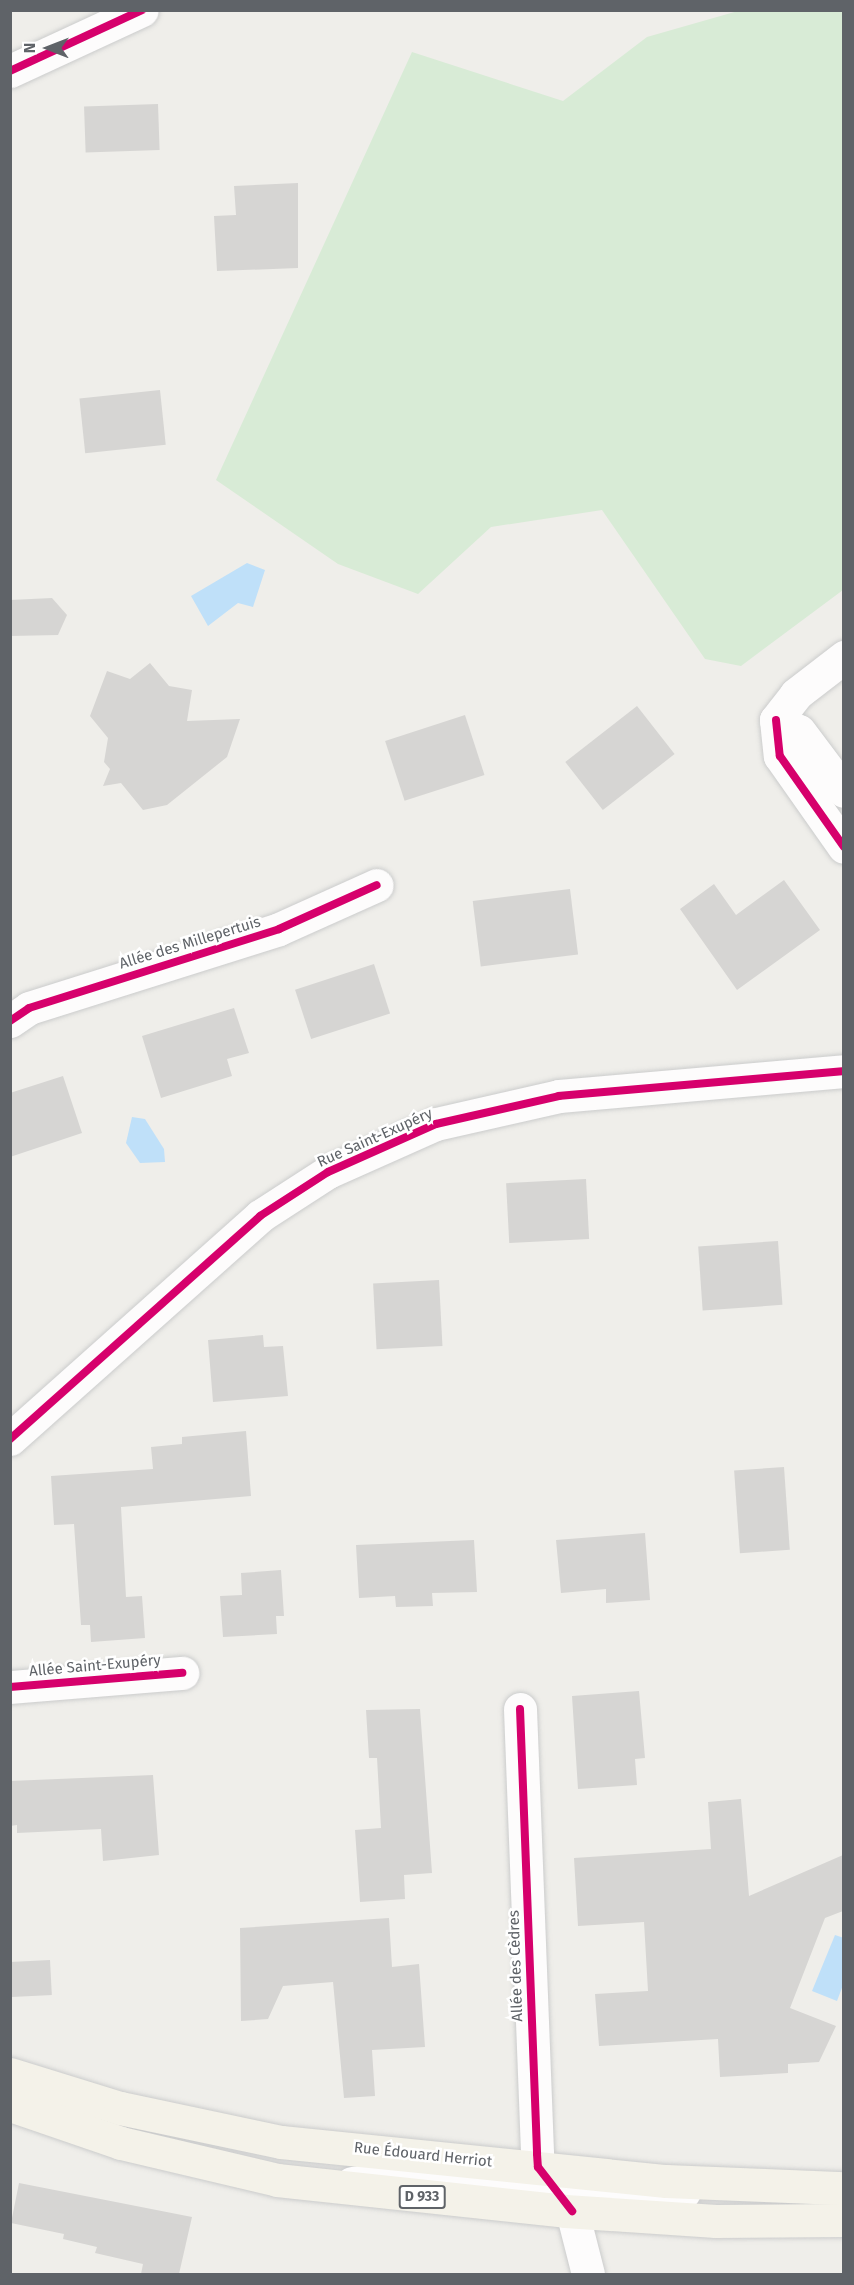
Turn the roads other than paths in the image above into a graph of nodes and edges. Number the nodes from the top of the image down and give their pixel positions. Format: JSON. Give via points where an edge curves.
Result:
{"nodes":[{"id":1,"x":142,"y":10,"type":"edge"},
{"id":2,"x":10,"y":71,"type":"edge"},
{"id":3,"x":843,"y":657,"type":"edge"},
{"id":4,"x":776,"y":720,"type":"junction"},
{"id":5,"x":843,"y":791,"type":"edge"},
{"id":6,"x":843,"y":847,"type":"edge"},
{"id":7,"x":376,"y":885,"type":"dead end"},
{"id":8,"x":10,"y":1021,"type":"edge"},
{"id":9,"x":843,"y":1071,"type":"edge"},
{"id":10,"x":10,"y":1439,"type":"edge"},
{"id":11,"x":182,"y":1673,"type":"dead end"},
{"id":12,"x":10,"y":1687,"type":"edge"},
{"id":13,"x":520,"y":1708,"type":"dead end"},
{"id":14,"x":10,"y":2074,"type":"edge"},
{"id":15,"x":10,"y":2105,"type":"edge"},
{"id":16,"x":538,"y":2167,"type":"junction"},
{"id":17,"x":711,"y":2183,"type":"junction"},
{"id":18,"x":333,"y":2187,"type":"junction"},
{"id":19,"x":843,"y":2188,"type":"edge"},
{"id":20,"x":572,"y":2211,"type":"junction"},
{"id":21,"x":843,"y":2220,"type":"edge"},
{"id":22,"x":588,"y":2274,"type":"edge"}],
"edges":[{"from":1,"to":2,"type":"street"},
{"from":3,"to":4,"type":"street","via":[[796,694]]},
{"from":4,"to":5,"type":"street","via":[[799,731]]},
{"from":4,"to":6,"type":"street","via":[[780,756]]},
{"from":7,"to":8,"type":"street","name":"Allée des Millepertuis","via":[[279,929],[29,1008]]},
{"from":9,"to":10,"type":"street","name":"Rue Saint-Exupéry","via":[[559,1096],[436,1124],[328,1172],[260,1216]]},
{"from":11,"to":12,"type":"street","name":"Allée Saint-Exupéry"},
{"from":13,"to":16,"type":"street","name":"Allée des Cèdres"},
{"from":14,"to":16,"type":"main road","name":"Rue Édouard Herriot","via":[[120,2108],[281,2142]]},
{"from":15,"to":18,"type":"main road","number":"D 933","via":[[177,2158]]},
{"from":16,"to":17,"type":"main road","name":"Rue Édouard Herriot"},
{"from":16,"to":18,"type":"street","via":[[532,2187],[519,2189],[405,2175]]},
{"from":16,"to":20,"type":"street"},
{"from":17,"to":19,"type":"main road","name":"Rue Édouard Herriot"},
{"from":17,"to":20,"type":"street","via":[[664,2195],[586,2193]]},
{"from":18,"to":20,"type":"main road","number":"D 933"},
{"from":20,"to":21,"type":"main road","number":"D 933","via":[[716,2221]]},
{"from":20,"to":22,"type":"street"}]}
